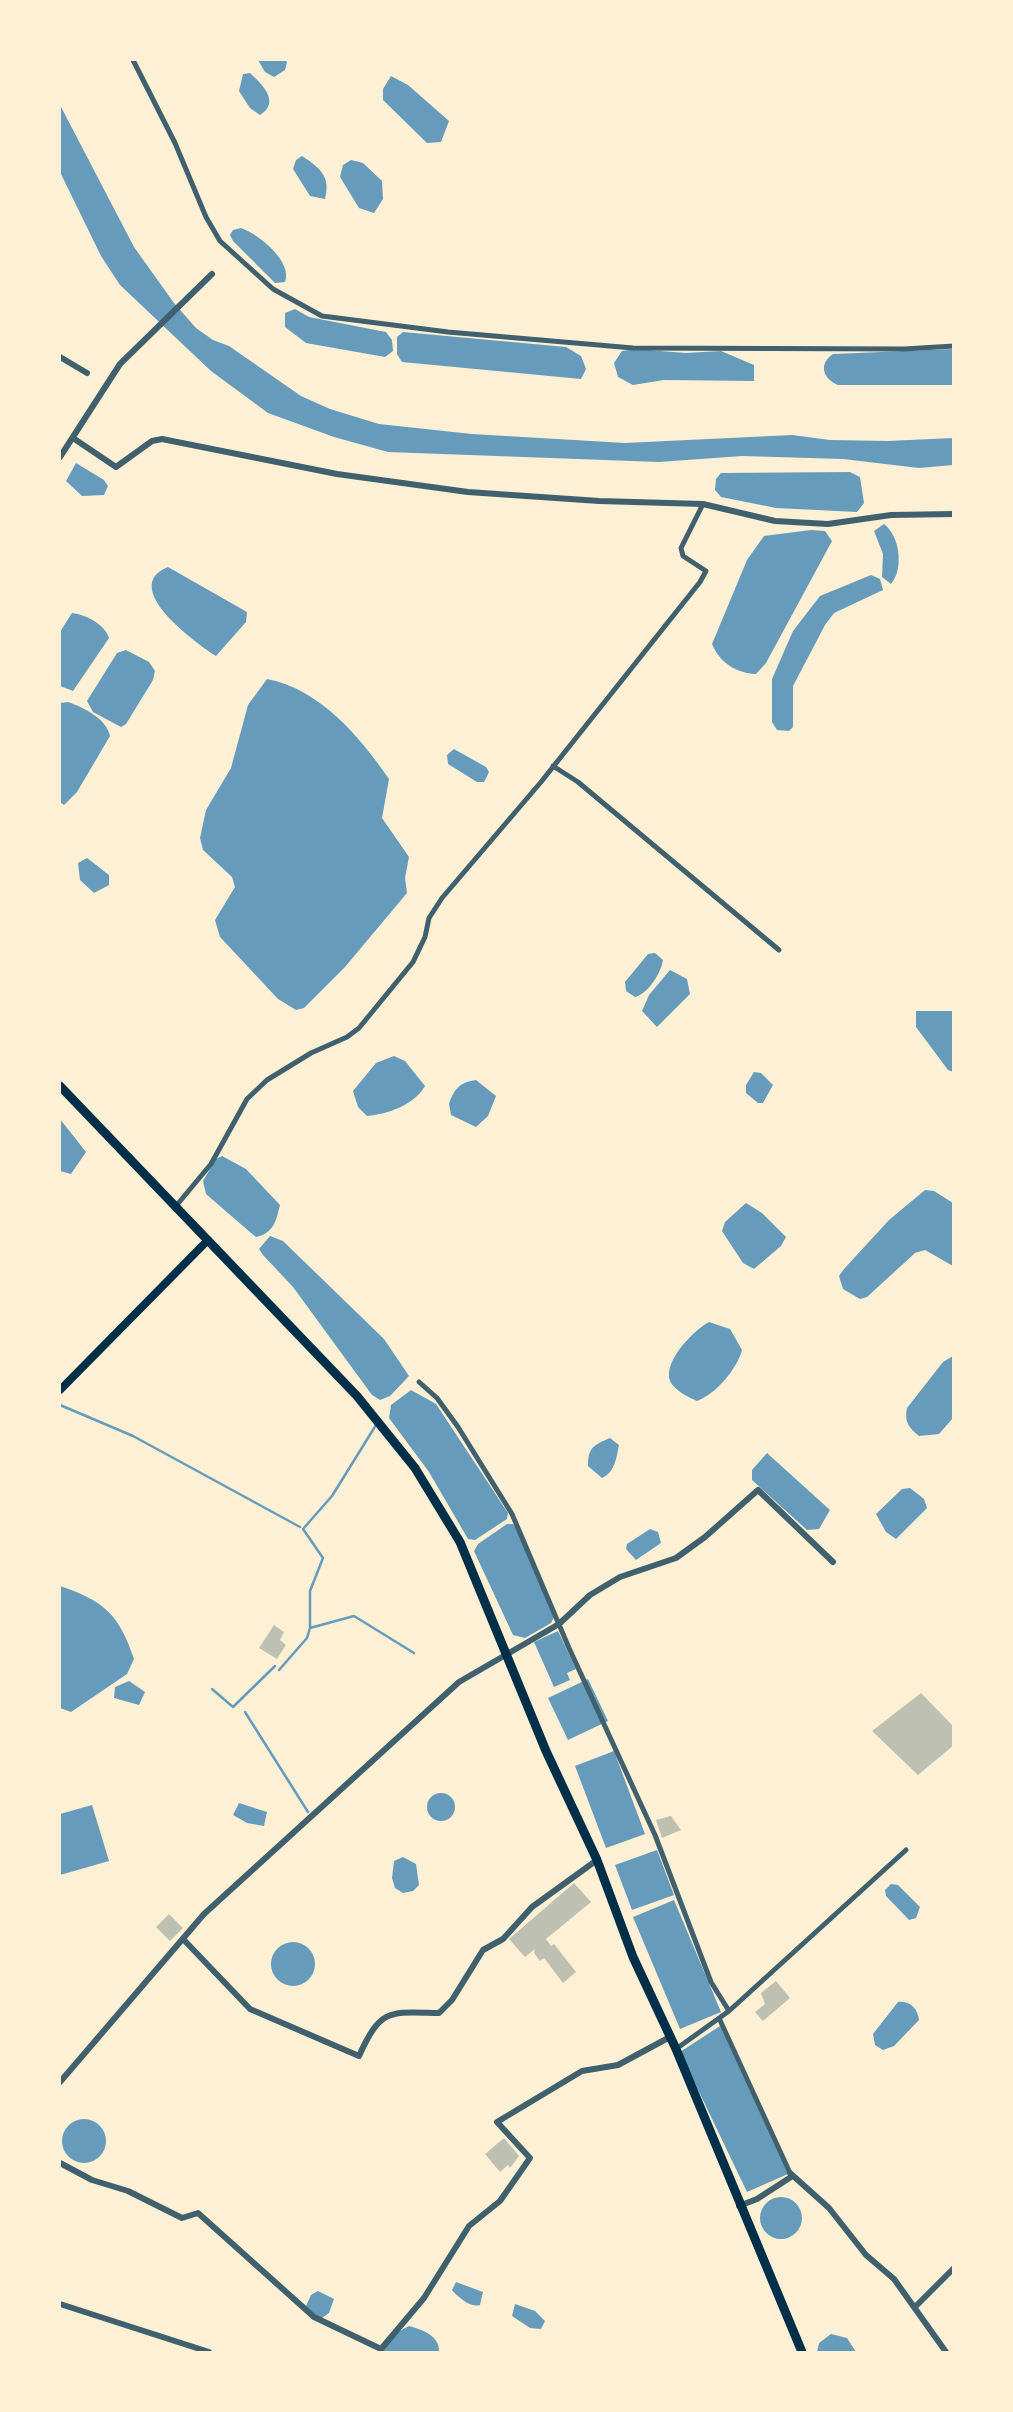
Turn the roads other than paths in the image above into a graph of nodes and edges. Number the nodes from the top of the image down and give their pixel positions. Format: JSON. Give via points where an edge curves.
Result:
{"nodes":[{"id":1,"x":134,"y":60,"type":"edge"},
{"id":2,"x":212,"y":274,"type":"dead end"},
{"id":3,"x":954,"y":345,"type":"edge"},
{"id":4,"x":60,"y":357,"type":"edge"},
{"id":5,"x":87,"y":373,"type":"dead end"},
{"id":6,"x":73,"y":438,"type":"junction"},
{"id":7,"x":60,"y":457,"type":"edge"},
{"id":8,"x":704,"y":503,"type":"junction"},
{"id":9,"x":954,"y":514,"type":"edge"},
{"id":10,"x":553,"y":766,"type":"junction"},
{"id":11,"x":779,"y":950,"type":"dead end"},
{"id":12,"x":60,"y":1086,"type":"edge"},
{"id":13,"x":176,"y":1206,"type":"junction"},
{"id":14,"x":208,"y":1240,"type":"junction"},
{"id":15,"x":419,"y":1382,"type":"dead end"},
{"id":16,"x":60,"y":1390,"type":"edge"},
{"id":17,"x":833,"y":1562,"type":"dead end"},
{"id":18,"x":559,"y":1624,"type":"junction"},
{"id":19,"x":506,"y":1654,"type":"junction"},
{"id":20,"x":906,"y":1850,"type":"dead end"},
{"id":21,"x":597,"y":1860,"type":"junction"},
{"id":22,"x":183,"y":1939,"type":"junction"},
{"id":23,"x":729,"y":2011,"type":"junction"},
{"id":24,"x":719,"y":2018,"type":"junction"},
{"id":25,"x":670,"y":2038,"type":"junction"},
{"id":26,"x":676,"y":2049,"type":"junction"},
{"id":27,"x":60,"y":2082,"type":"edge"},
{"id":28,"x":60,"y":2163,"type":"edge"},
{"id":29,"x":791,"y":2175,"type":"junction"},
{"id":30,"x":739,"y":2206,"type":"junction"},
{"id":31,"x":954,"y":2268,"type":"edge"},
{"id":32,"x":60,"y":2304,"type":"edge"},
{"id":33,"x":915,"y":2307,"type":"junction"},
{"id":34,"x":209,"y":2353,"type":"edge"},
{"id":35,"x":802,"y":2353,"type":"edge"},
{"id":36,"x":946,"y":2353,"type":"edge"}],
"edges":[{"from":1,"to":3,"type":"street","via":[[220,241],[273,289],[322,316],[633,348]]},
{"from":2,"to":6,"type":"street","via":[[120,364]]},
{"from":4,"to":5,"type":"street"},
{"from":6,"to":7,"type":"street"},
{"from":6,"to":8,"type":"street","via":[[116,467],[162,439],[337,474],[468,492]]},
{"from":8,"to":9,"type":"street","via":[[801,523]]},
{"from":8,"to":10,"type":"street","via":[[681,551],[704,569],[705,576]]},
{"from":10,"to":11,"type":"street"},
{"from":10,"to":13,"type":"street","via":[[442,898],[429,918],[413,962],[359,1028],[267,1080],[247,1099],[211,1164]]},
{"from":12,"to":13,"type":"highway"},
{"from":13,"to":14,"type":"highway"},
{"from":14,"to":16,"type":"main road"},
{"from":14,"to":19,"type":"highway","via":[[357,1396],[415,1468],[460,1542]]},
{"from":15,"to":18,"type":"street","via":[[437,1398],[497,1486]]},
{"from":17,"to":18,"type":"street","via":[[758,1490],[676,1558],[620,1577],[590,1595]]},
{"from":18,"to":19,"type":"street"},
{"from":18,"to":23,"type":"street","via":[[655,1835],[710,1982]]},
{"from":19,"to":21,"type":"highway"},
{"from":19,"to":22,"type":"street","via":[[459,1682],[427,1710],[272,1850]]},
{"from":20,"to":23,"type":"street"},
{"from":21,"to":22,"type":"street","via":[[532,1907],[503,1939],[483,1950],[439,2013],[385,2015],[359,2056],[250,2009]]},
{"from":21,"to":25,"type":"highway"},
{"from":22,"to":27,"type":"street"},
{"from":23,"to":24,"type":"street"},
{"from":24,"to":26,"type":"street"},
{"from":24,"to":29,"type":"street"},
{"from":25,"to":26,"type":"highway"},
{"from":25,"to":28,"type":"street","via":[[618,2065],[582,2071],[498,2122],[530,2158],[500,2201],[470,2226],[424,2298],[381,2349],[314,2317],[198,2213],[182,2218]]},
{"from":26,"to":30,"type":"highway"},
{"from":29,"to":30,"type":"street"},
{"from":29,"to":33,"type":"street","via":[[829,2208]]},
{"from":30,"to":35,"type":"highway"},
{"from":31,"to":33,"type":"street"},
{"from":32,"to":34,"type":"street"},
{"from":33,"to":36,"type":"street"}]}
